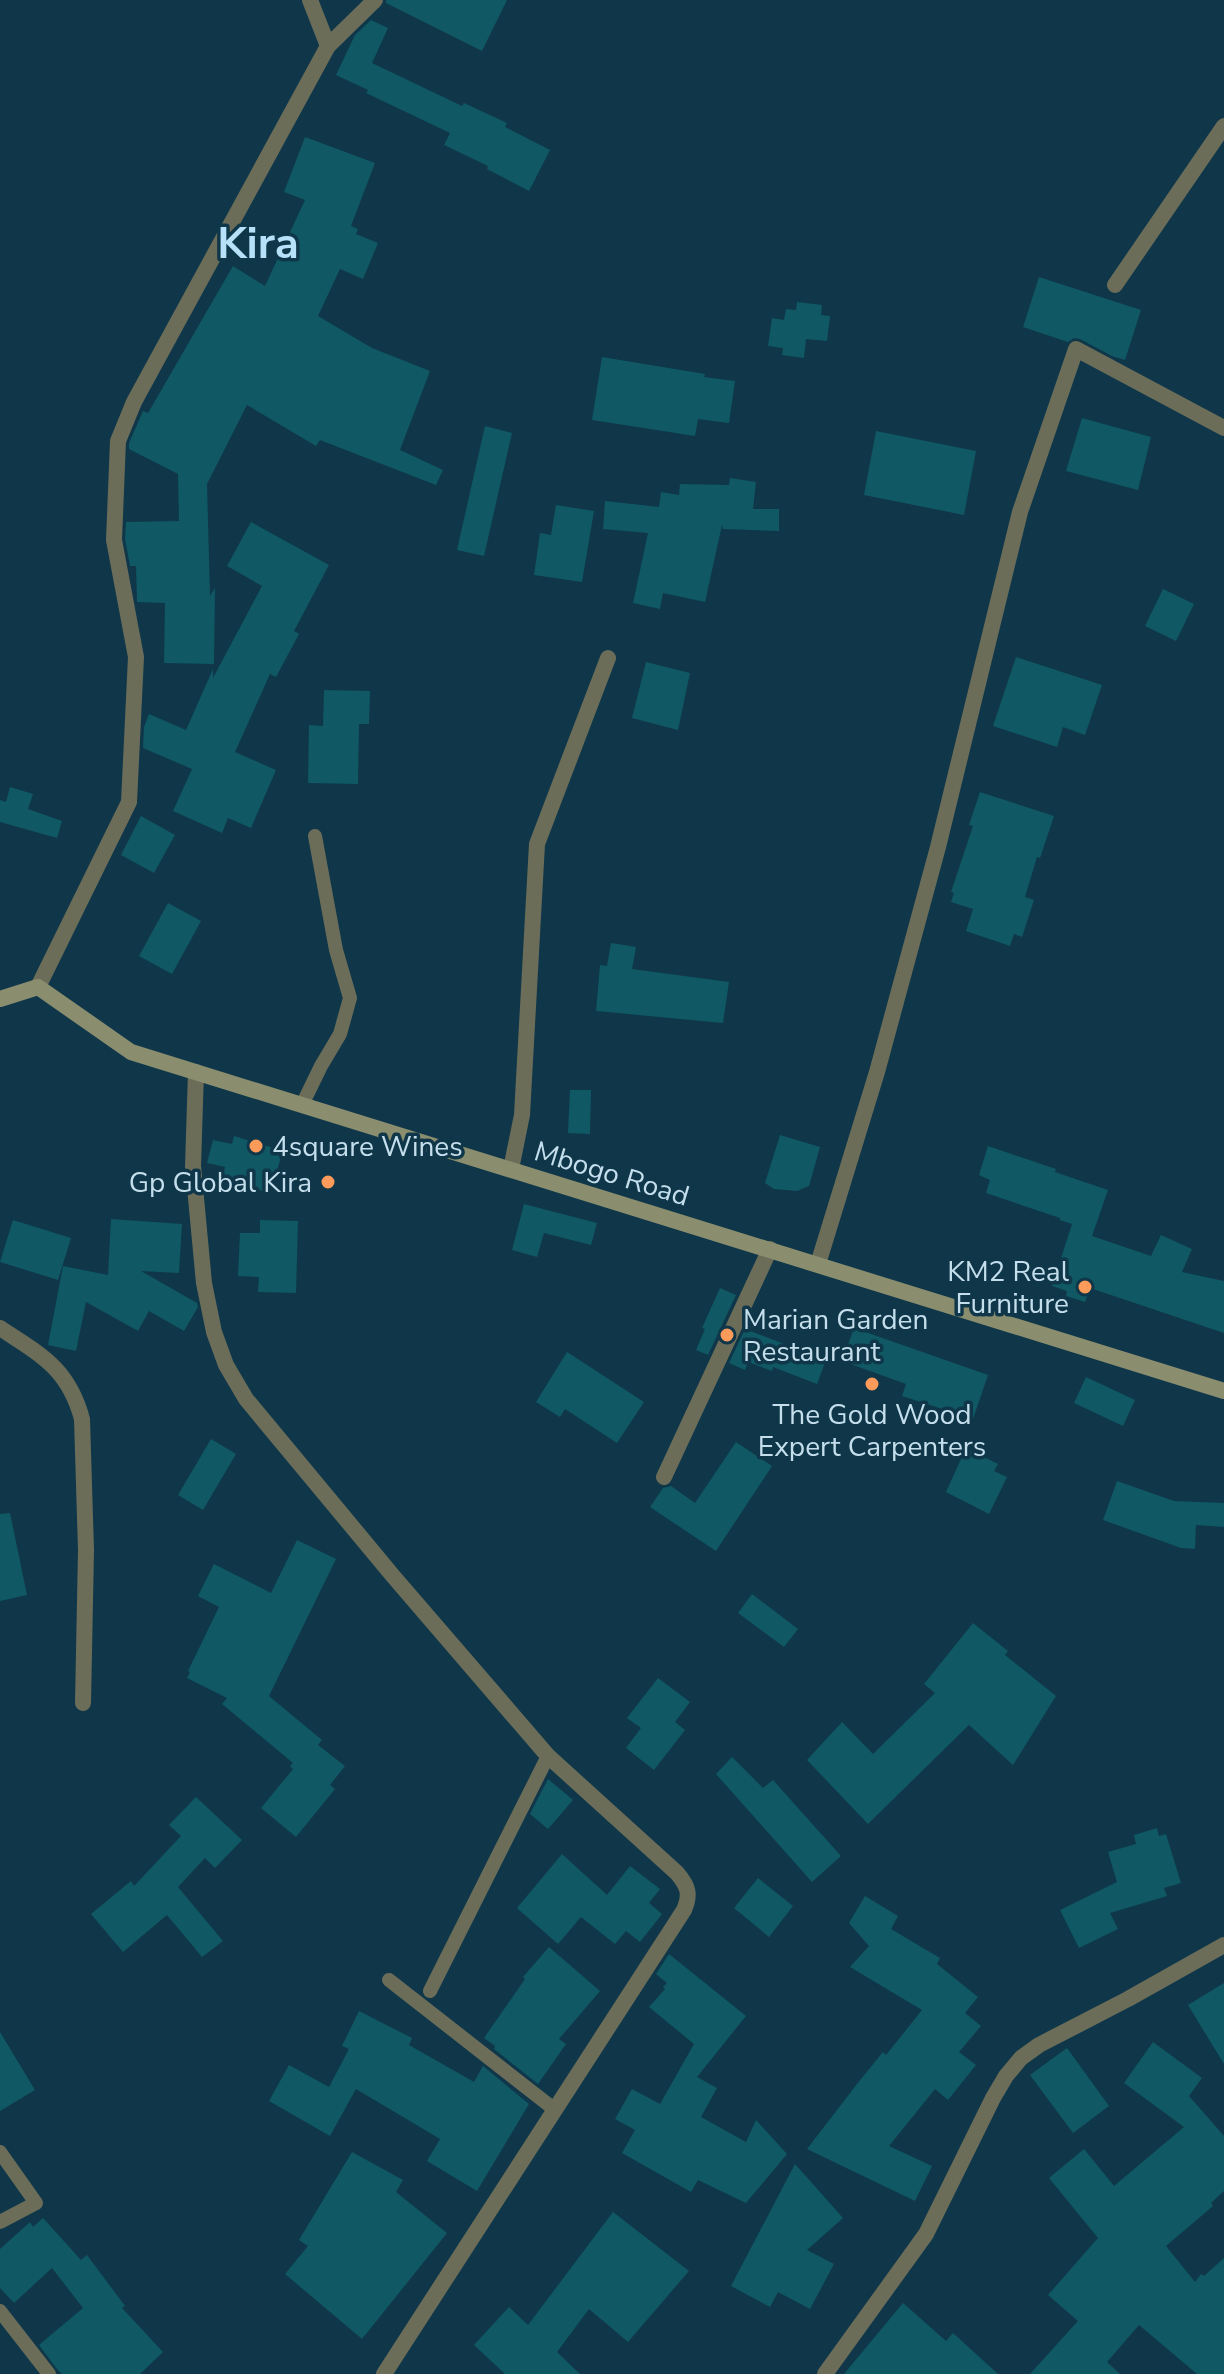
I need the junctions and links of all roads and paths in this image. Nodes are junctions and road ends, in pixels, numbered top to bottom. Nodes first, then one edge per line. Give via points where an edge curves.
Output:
1 (310, 0) edge
2 (375, 0) edge
3 (328, 46) junction
4 (1224, 126) edge
5 (1115, 285) dead end
6 (1224, 428) edge
7 (608, 658) dead end
8 (315, 836) dead end
9 (38, 987) junction
10 (0, 999) edge
11 (196, 1072) junction
12 (302, 1105) junction
13 (511, 1169) junction
14 (770, 1249) junction
15 (818, 1264) junction
16 (0, 1328) edge
17 (1224, 1391) edge
18 (664, 1477) dead end
19 (83, 1703) dead end
20 (548, 1756) junction
21 (1224, 1945) edge
22 (389, 1980) dead end
23 (430, 1991) dead end
24 (554, 2109) junction
25 (0, 2152) edge
26 (0, 2222) edge
27 (0, 2311) edge
28 (49, 2374) edge
29 (384, 2374) edge
30 (825, 2374) edge

1 - 3 street
2 - 3 street
3 - 9 street via 134,402 118,441 114,540 136,657 129,802
4 - 5 street
6 - 15 street via 1076,349 1020,512 938,847
7 - 13 street via 537,844 522,1115
8 - 12 lane via 350,998 340,1034
9 - 10 main road
9 - 11 main road, Mbogo Road via 131,1052
11 - 12 main road, Mbogo Road
11 - 20 street via 196,1215 211,1320 226,1365 246,1399
12 - 13 main road, Mbogo Road
13 - 14 main road, Mbogo Road
14 - 15 main road, Mbogo Road
14 - 18 street
15 - 17 main road, Mbogo Road
16 - 19 street via 64,1376 82,1419
20 - 23 lane
20 - 24 street via 677,1873 689,1892 684,1910
21 - 30 street via 1021,2058 993,2098 926,2234
22 - 24 lane
24 - 29 street
25 - 26 lane via 36,2203
27 - 28 lane

